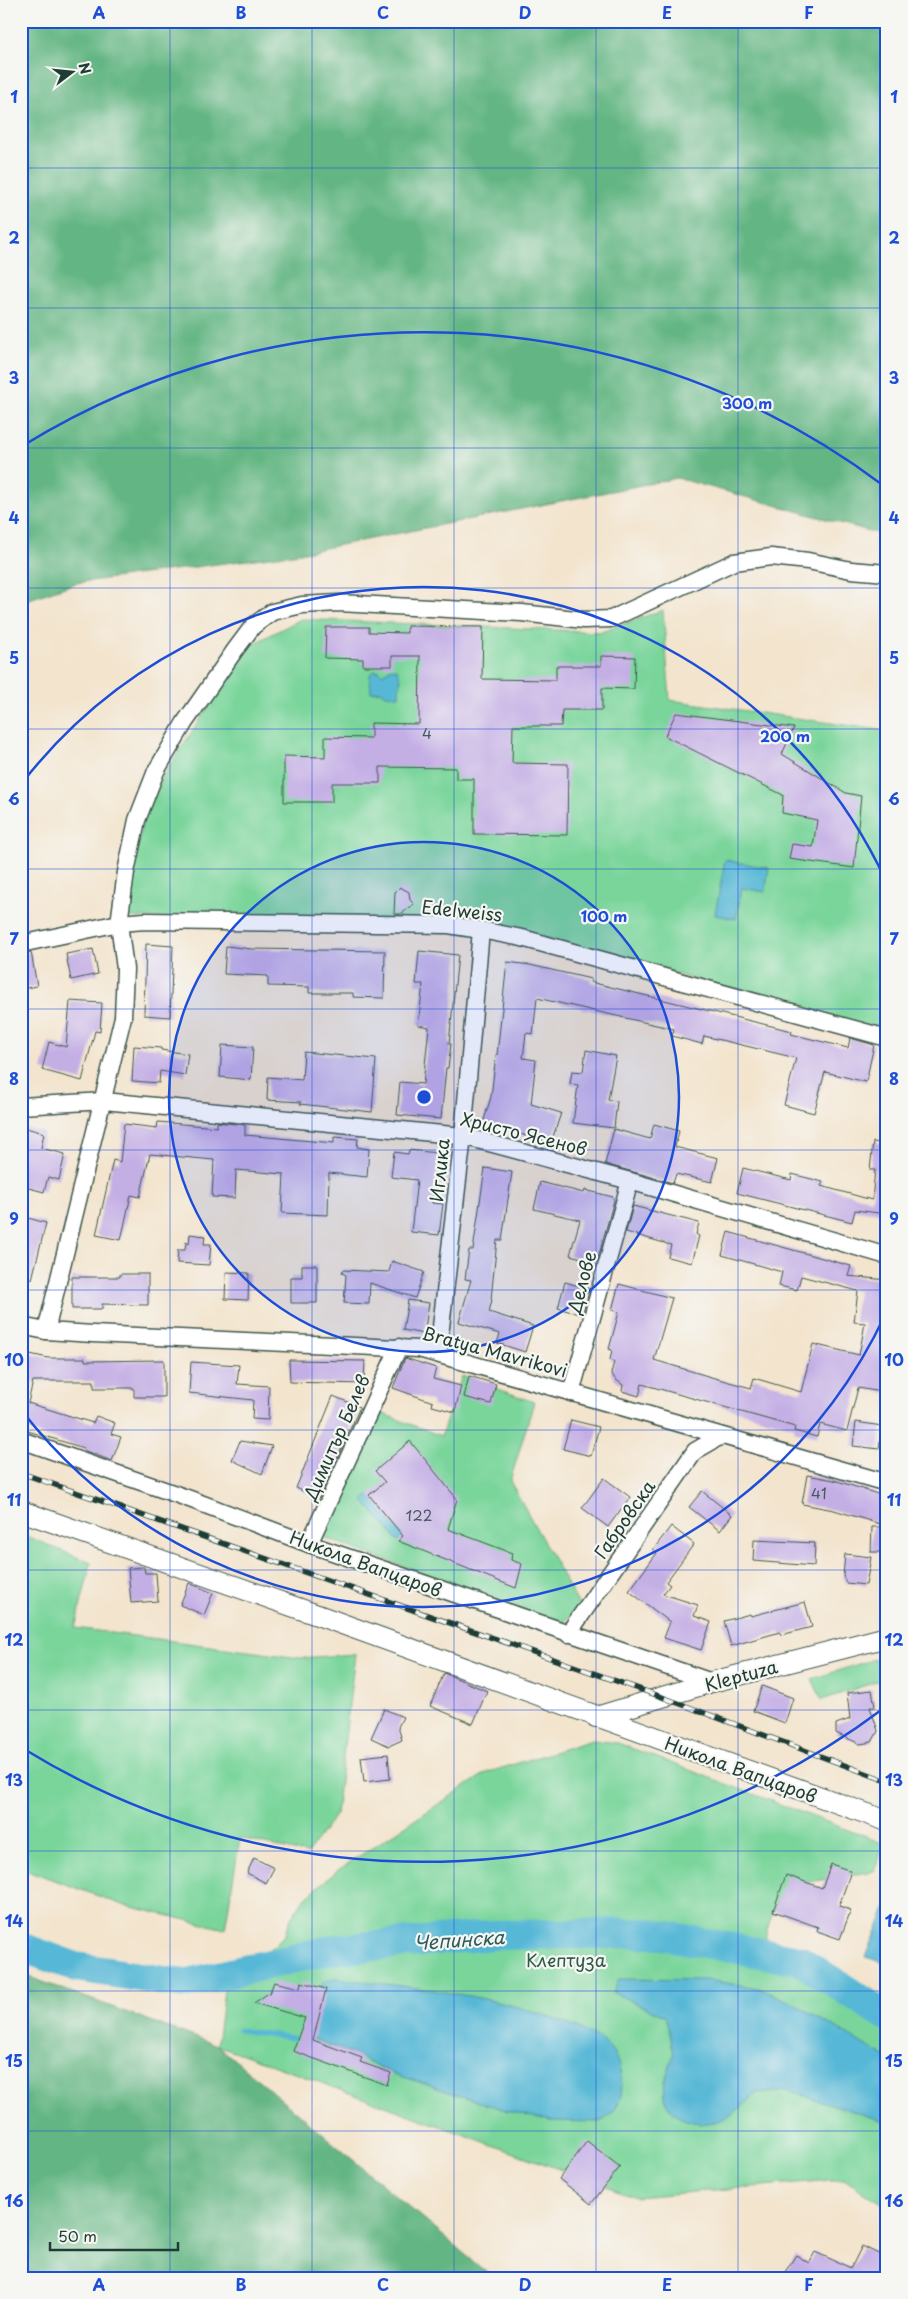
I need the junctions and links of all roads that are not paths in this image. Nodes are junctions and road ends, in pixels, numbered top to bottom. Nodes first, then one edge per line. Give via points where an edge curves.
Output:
1 (887, 573) edge
2 (119, 924) junction
3 (481, 930) junction
4 (21, 944) edge
5 (887, 1038) edge
6 (104, 1101) junction
7 (21, 1106) edge
8 (463, 1136) junction
9 (630, 1181) junction
10 (887, 1256) edge
11 (21, 1326) edge
12 (46, 1331) junction
13 (399, 1346) junction
14 (438, 1353) junction
15 (572, 1393) junction
16 (720, 1436) junction
17 (21, 1440) edge
18 (887, 1483) edge
19 (21, 1511) edge
20 (309, 1544) junction
21 (568, 1634) junction
22 (887, 1637) edge
23 (712, 1682) junction
24 (596, 1717) junction
25 (887, 1821) edge

1 - 2 street via 771,557 734,562 611,619 584,620 522,613 339,603 302,605 272,612 253,626 235,650 185,722 156,771 137,820
2 - 3 street, Edelweiss via 145,921 429,925
2 - 4 street, Edelweiss
2 - 6 street via 125,968 123,1017
3 - 5 street, Edelweiss via 522,938
3 - 8 street, Иглика
6 - 7 street, Христо Ясенов
6 - 8 street, Христо Ясенов
6 - 12 street
8 - 9 street, Христо Ясенов
8 - 14 street, Иглика
9 - 10 street, Христо Ясенов
9 - 15 street, Делове
11 - 12 street, Bratya Mavrikovi
12 - 13 street, Bratya Mavrikovi
13 - 14 street, Bratya Mavrikovi
13 - 20 street, Димитър Белев
14 - 15 street, Bratya Mavrikovi
15 - 16 street, Bratya Mavrikovi
16 - 18 street, Bratya Mavrikovi
16 - 21 street, Габровска via 695,1451
17 - 20 street, Никола Вапцаров
19 - 24 street, Никола Вапцаров
20 - 21 street, Никола Вапцаров
21 - 23 street, Никола Вапцаров
22 - 23 street, Kleptuza
23 - 24 street, Kleptuza
24 - 25 street, Никола Вапцаров

